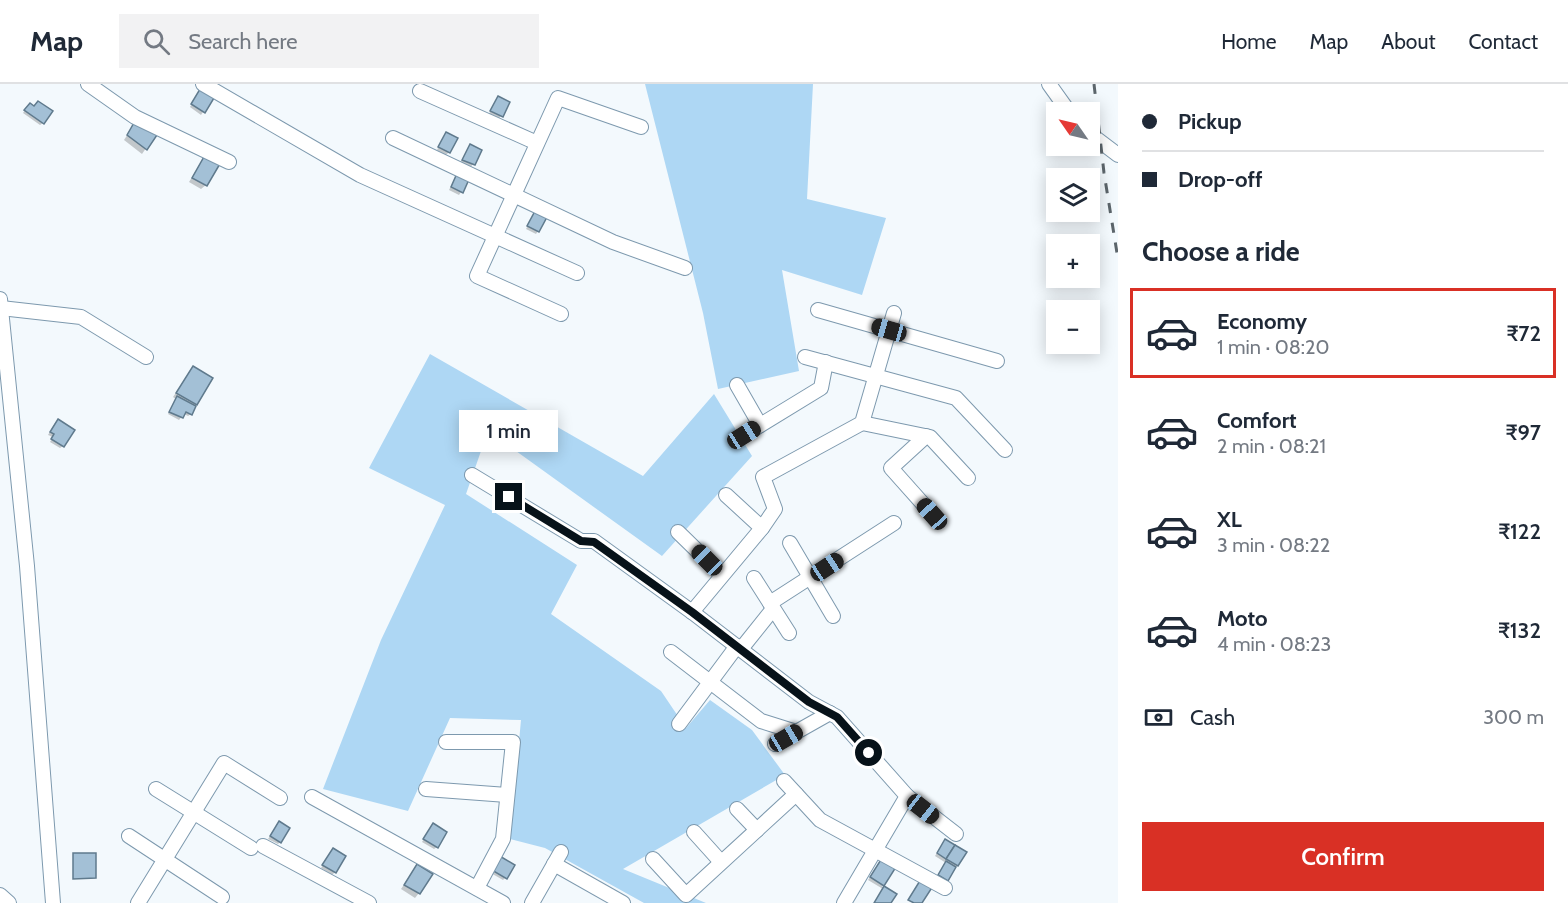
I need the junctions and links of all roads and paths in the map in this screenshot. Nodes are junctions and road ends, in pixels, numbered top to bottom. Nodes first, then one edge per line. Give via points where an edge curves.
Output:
1 (88, 84) edge
2 (203, 84) edge
3 (1048, 84) edge
4 (420, 91) dead end
5 (1062, 102) edge
6 (641, 127) dead end
7 (393, 138) dead end
8 (1100, 141) edge
9 (537, 143) junction
10 (1118, 155) edge
11 (229, 162) dead end
12 (514, 195) junction
13 (495, 237) junction
14 (685, 268) dead end
15 (576, 273) dead end
16 (0, 298) edge
17 (819, 310) dead end
18 (894, 313) dead end
19 (1, 314) edge
20 (561, 314) dead end
21 (889, 330) junction
22 (146, 357) dead end
23 (805, 357) dead end
24 (997, 361) dead end
25 (826, 362) junction
26 (4, 370) edge
27 (876, 376) junction
28 (737, 385) dead end
29 (862, 423) junction
30 (760, 425) junction
31 (744, 435) dead end
32 (926, 436) junction
33 (1005, 450) dead end
34 (472, 475) dead end
35 (968, 478) dead end
36 (726, 495) dead end
37 (932, 514) dead end
38 (894, 523) dead end
39 (762, 528) junction
40 (678, 532) dead end
41 (790, 543) dead end
42 (722, 575) junction
43 (754, 578) dead end
44 (810, 578) junction
45 (772, 606) junction
46 (692, 612) junction
47 (832, 616) dead end
48 (789, 633) dead end
49 (739, 648) junction
50 (671, 652) dead end
51 (711, 683) junction
52 (830, 713) junction
53 (680, 724) dead end
54 (796, 732) junction
55 (446, 742) dead end
56 (775, 744) dead end
57 (784, 781) dead end
58 (156, 789) dead end
59 (426, 789) dead end
60 (796, 794) junction
61 (507, 795) junction
62 (312, 796) dead end
63 (907, 796) junction
64 (280, 798) dead end
65 (737, 809) dead end
66 (194, 812) junction
67 (757, 830) junction
68 (694, 832) dead end
69 (957, 834) dead end
70 (129, 836) dead end
71 (874, 851) junction
72 (165, 859) junction
73 (653, 859) dead end
74 (722, 862) junction
75 (477, 888) junction
76 (945, 888) dead end
77 (0, 893) edge
78 (222, 897) dead end
79 (849, 901) edge
80 (9, 903) edge
81 (53, 903) edge
82 (138, 903) edge
83 (369, 903) edge
84 (503, 903) edge
85 (532, 903) edge
86 (623, 903) edge

1 - 11 street via 135,117
2 - 13 street via 360,176
3 - 5 street
4 - 9 street
6 - 9 street via 558,98
7 - 12 street
8 - 10 street
9 - 12 street
12 - 13 street
12 - 14 street via 613,242
13 - 15 street
13 - 20 street via 477,276
16 - 19 street
17 - 21 street
18 - 21 street
19 - 22 street via 81,317
19 - 26 street
21 - 24 street
21 - 27 street
23 - 25 street
25 - 27 street
25 - 30 street via 821,388
26 - 81 street
27 - 29 street
27 - 33 street via 956,398
28 - 30 street
29 - 32 street
29 - 39 street via 763,477 775,509
30 - 31 street
32 - 35 street
32 - 37 street via 891,468
34 - 46 street via 581,541 594,542
36 - 39 street
38 - 44 street
39 - 42 street
40 - 42 street
41 - 44 street
42 - 46 street
43 - 45 street
44 - 45 street
44 - 47 street
45 - 48 street
45 - 49 street
46 - 49 street
49 - 51 street
49 - 52 street via 809,702
50 - 51 street
51 - 53 street
51 - 54 street via 761,721
52 - 54 street
52 - 63 street
54 - 56 street
55 - 61 street via 513,742
57 - 60 street
58 - 66 street
59 - 61 street
60 - 67 street
60 - 71 street via 820,820
61 - 75 street via 503,839
62 - 75 street
63 - 69 street
63 - 71 street
64 - 66 street via 224,763
65 - 67 street
66 - 72 street
66 - 83 street
67 - 74 street
68 - 74 street
70 - 72 street
71 - 76 street
71 - 79 street
72 - 78 street
72 - 82 street
73 - 74 street via 686,895
75 - 84 street
77 - 80 street
85 - 86 street via 558,858

